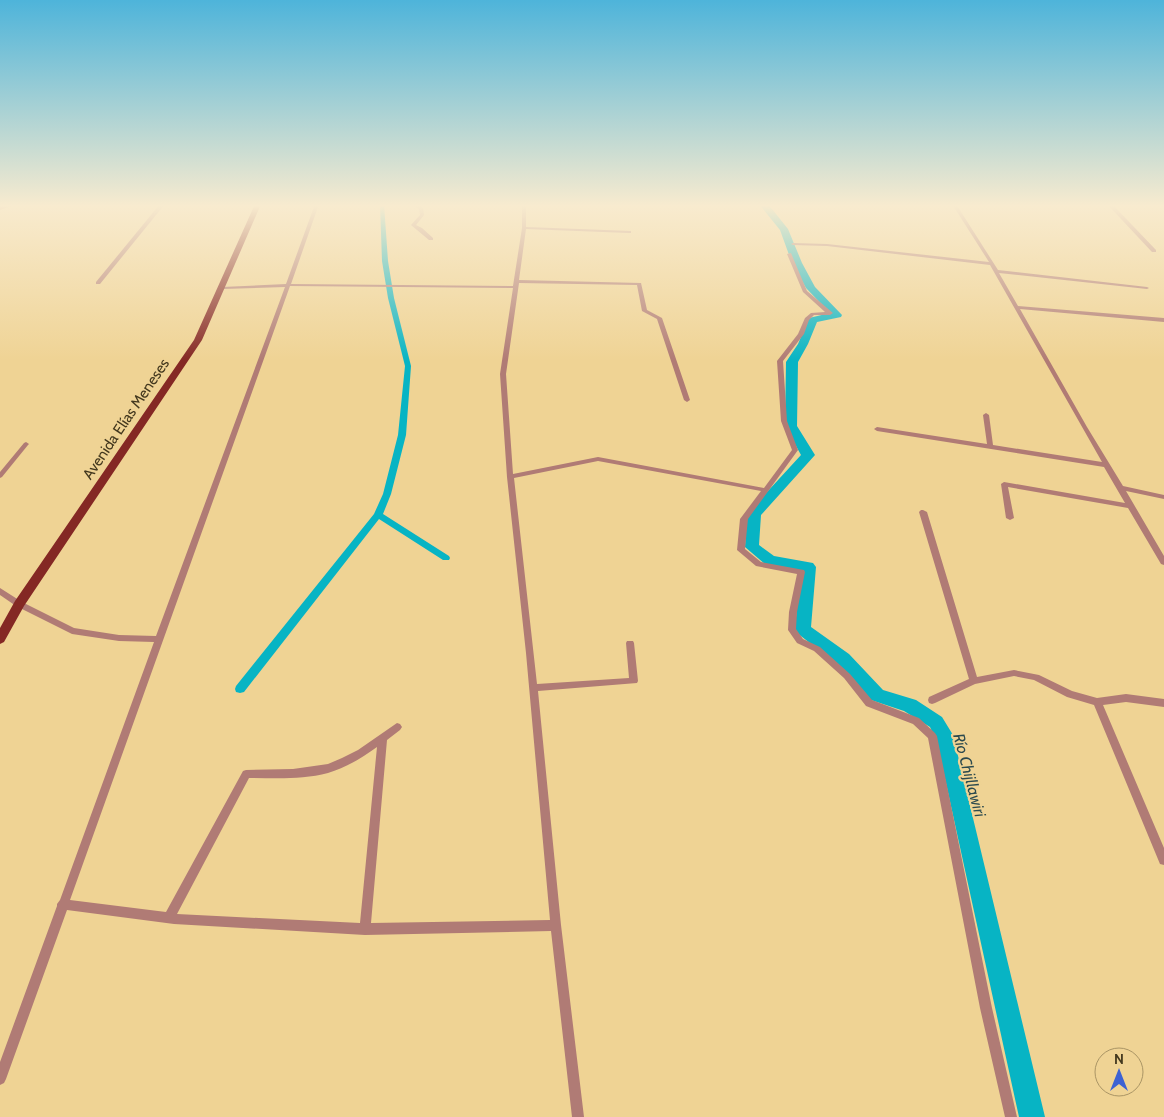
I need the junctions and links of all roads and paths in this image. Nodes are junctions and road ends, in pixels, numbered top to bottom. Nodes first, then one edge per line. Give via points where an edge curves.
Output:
1 (120, 256) edge
2 (236, 256) edge
3 (298, 256) edge
4 (520, 256) edge
5 (790, 256) edge
6 (924, 256) edge
7 (987, 256) edge
8 (992, 264) junction
9 (996, 271) junction
10 (98, 283) dead end
11 (516, 284) junction
12 (288, 285) junction
13 (222, 288) junction
14 (1147, 288) dead end
15 (1016, 307) junction
16 (1164, 320) edge
17 (687, 400) dead end
18 (986, 415) dead end
19 (877, 429) dead end
20 (26, 444) dead end
21 (990, 446) junction
22 (1106, 465) junction
23 (0, 476) edge
24 (510, 477) junction
25 (1120, 488) junction
26 (765, 490) junction
27 (1164, 497) edge
28 (1131, 506) junction
29 (923, 512) dead end
30 (1010, 518) dead end
31 (1164, 562) edge
32 (0, 591) edge
33 (19, 604) junction
34 (0, 639) edge
35 (158, 639) junction
36 (630, 643) dead end
37 (974, 681) junction
38 (534, 688) junction
39 (932, 700) dead end
40 (1097, 702) junction
41 (1164, 703) edge
42 (397, 728) dead end
43 (382, 739) junction
44 (1164, 860) edge
45 (62, 904) junction
46 (169, 918) junction
47 (556, 924) junction
48 (365, 930) junction
49 (0, 1079) edge
50 (578, 1117) edge
51 (1011, 1117) edge

1 - 10 street
2 - 13 main road, Avenida Elías Meneses
3 - 12 street
4 - 11 street
5 - 26 street via 805,292 830,312 814,314 807,319 801,334 780,361 784,421 795,450
6 - 8 street
7 - 8 street
8 - 9 street
9 - 14 street
9 - 15 street
11 - 12 street
11 - 17 street via 639,284 645,311 659,318
11 - 24 street via 503,374
12 - 13 street
12 - 35 street
13 - 33 main road, Avenida Elías Meneses via 198,340
15 - 16 street
15 - 22 street
18 - 21 street
19 - 21 street
20 - 23 street
21 - 22 street
22 - 25 street
24 - 26 street via 598,459
24 - 38 street
25 - 27 street
25 - 28 street
26 - 51 street via 744,519 741,550 759,564 801,572 792,630 800,641 817,649 847,676 869,703 916,721 932,736
28 - 30 street via 1004,484
28 - 31 street
29 - 37 street
32 - 33 street
33 - 34 main road, Avenida Elías Meneses
33 - 35 street via 72,631 119,638
35 - 45 street
36 - 38 street via 634,681
37 - 39 street
37 - 40 street via 1014,673 1036,677 1070,694
38 - 47 street
40 - 41 street via 1126,698
40 - 44 street
42 - 43 street
43 - 46 street via 331,767 246,774
43 - 48 street
45 - 46 street
45 - 49 street
46 - 48 street
47 - 48 street
47 - 50 street

